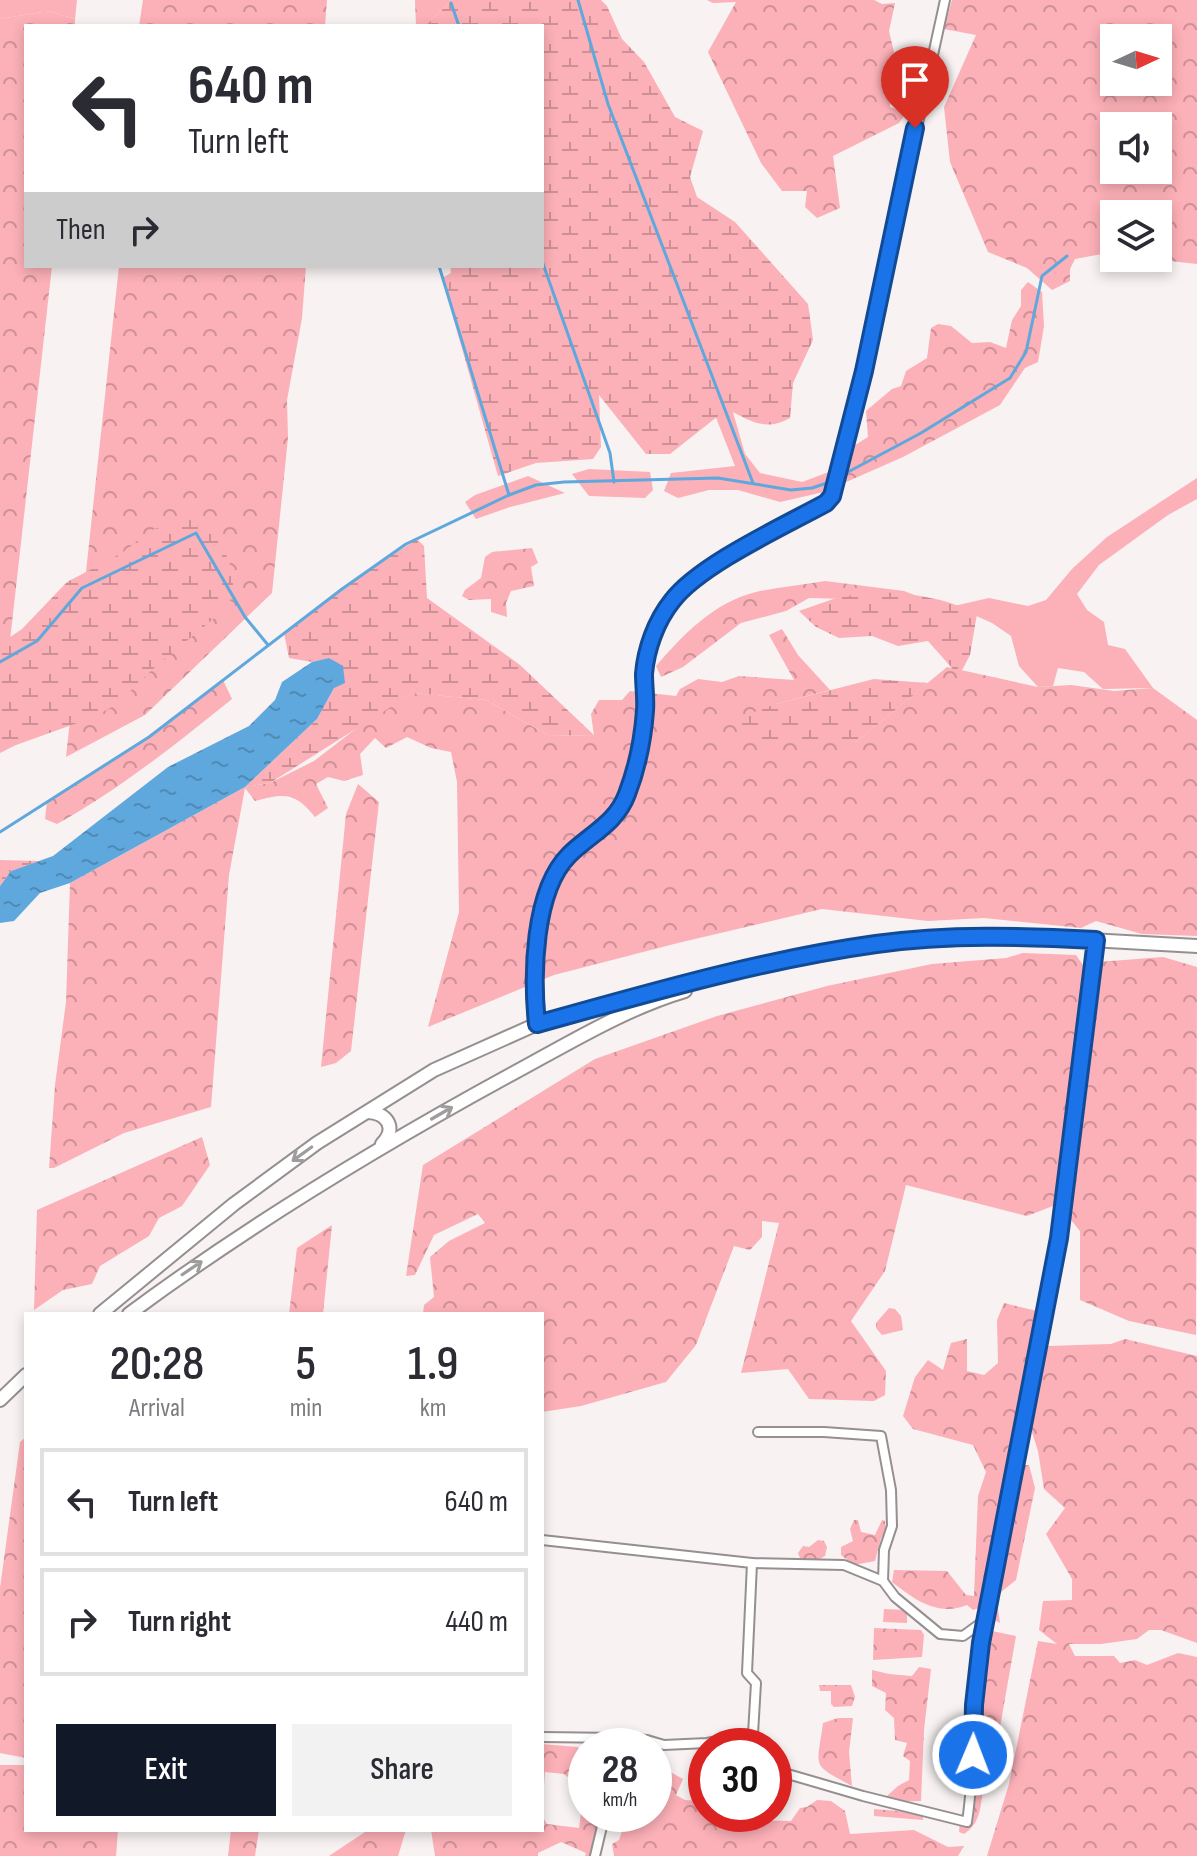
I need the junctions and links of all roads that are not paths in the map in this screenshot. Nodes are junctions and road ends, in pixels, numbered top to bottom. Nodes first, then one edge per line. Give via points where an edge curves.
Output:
1 (945, 0) edge
2 (1096, 940) junction
3 (1197, 946) edge
4 (780, 962) junction
5 (537, 1024) junction
6 (368, 1112) junction
7 (374, 1152) junction
8 (102, 1312) edge
9 (132, 1312) edge
10 (24, 1377) edge
11 (24, 1390) edge
12 (0, 1402) edge
13 (758, 1432) dead end
14 (544, 1540) edge
15 (752, 1563) junction
16 (883, 1581) junction
17 (985, 1620) junction
18 (544, 1737) edge
19 (568, 1739) edge
20 (687, 1744) joint
21 (672, 1745) edge
22 (792, 1775) edge
23 (601, 1832) edge
24 (595, 1856) edge

1 - 5 street via 836,485 826,503 692,581 658,624 644,674 643,737 628,793 618,813 570,853 549,890 536,942
2 - 3 main road
2 - 4 main road via 923,940
2 - 17 street via 1059,1238
4 - 5 main road
7 -> 4 main road via 607,1024 679,993
5 - 6 main road via 434,1070
6 - 7 main road via 386,1118 391,1128
6 -> 8 main road via 234,1204
9 -> 7 main road
10 - 12 main road
11 - 12 main road
13 - 16 street via 881,1436 892,1502
14 - 15 street
15 - 16 street via 844,1565
15 - 20 street via 747,1673 756,1683 753,1734
16 - 17 street via 940,1634 963,1636
17 - 22 street via 967,1822
18 - 19 street
20 - 21 street
23 - 24 street

